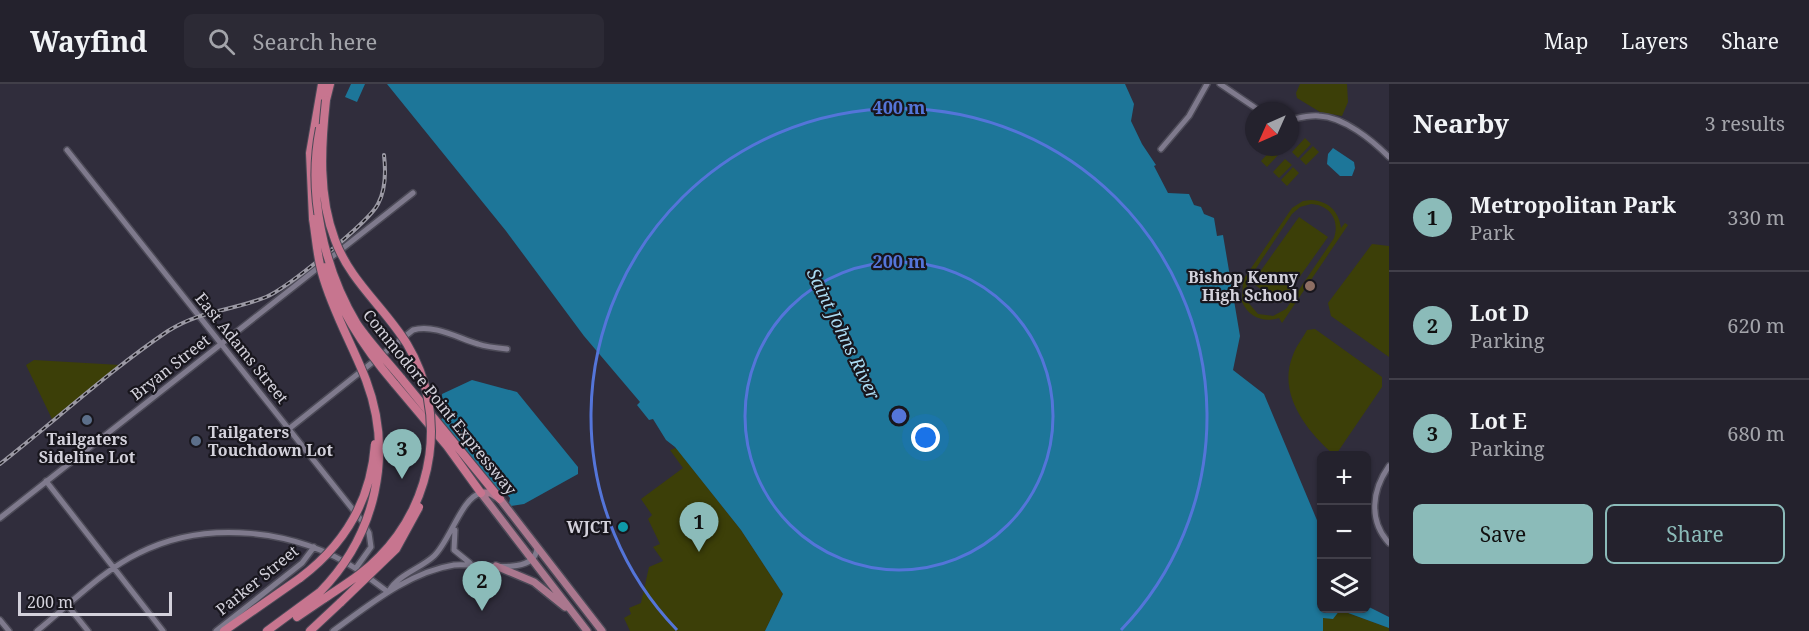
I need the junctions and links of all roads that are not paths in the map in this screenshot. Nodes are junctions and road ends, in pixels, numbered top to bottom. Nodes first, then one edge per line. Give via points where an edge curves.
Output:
1 (322, 84) edge
2 (330, 84) edge
3 (1207, 84) edge
4 (1220, 84) edge
5 (326, 100) junction
6 (1247, 102) edge
7 (1299, 118) edge
8 (1161, 149) dead end
9 (67, 150) dead end
10 (1389, 157) edge
11 (413, 192) dead end
12 (313, 219) junction
13 (222, 344) junction
14 (507, 349) dead end
15 (397, 380) junction
16 (370, 392) junction
17 (290, 428) junction
18 (1389, 466) edge
19 (46, 481) junction
20 (425, 483) junction
21 (481, 493) junction
22 (500, 499) junction
23 (0, 518) edge
24 (455, 525) junction
25 (1389, 543) edge
26 (536, 544) junction
27 (314, 548) junction
28 (531, 560) junction
29 (471, 564) junction
30 (496, 566) junction
31 (356, 568) junction
32 (115, 569) junction
33 (388, 592) junction
34 (68, 606) junction
35 (0, 620) edge
36 (582, 623) junction
37 (9, 631) edge
38 (37, 631) edge
39 (88, 631) edge
40 (163, 631) edge
41 (216, 631) edge
42 (224, 631) edge
43 (267, 631) edge
44 (276, 631) edge
45 (310, 631) edge
46 (333, 631) edge
47 (588, 631) edge
48 (602, 631) edge

1 - 12 highway via 310,153
2 - 5 highway
3 - 8 street via 1189,116
4 - 6 street
5 - 15 highway, Commodore Point Expressway, bridge via 316,172 327,254 355,320
5 - 20 highway, bridge via 323,168 329,223 349,270 401,336 420,373 430,423
7 - 10 street via 1333,118
9 - 13 street, East Adams Street
11 - 13 street, Bryan Street
12 - 15 highway, Commodore Point Expressway, bridge via 324,265 342,308 366,348
12 - 16 highway, bridge via 326,288
13 - 17 street, East Adams Street
13 - 19 street, Bryan Street
14 - 17 street via 482,346 439,332 413,330
15 - 21 highway, Commodore Point Expressway
15 - 22 highway, Commodore Point Expressway
16 - 42 highway, bridge via 375,446 365,494 340,540 300,578
16 - 43 highway, bridge via 378,423 380,461 376,492 364,527 327,585 306,605
17 - 31 street, East Adams Street via 369,533 369,550
18 - 25 street via 1376,491 1374,508 1377,523
19 - 23 street, Bryan Street
19 - 32 street
20 - 44 highway, bridge via 403,529 379,558
20 - 45 highway, bridge via 418,512 400,544
21 - 22 main road
21 - 24 street via 471,498
21 - 28 main road, Commodore Point Expressway
22 - 26 main road, Commodore Point Expressway
24 - 29 street via 454,550
24 - 33 street via 434,556 397,581
26 - 28 street via 537,553
26 - 48 main road, Commodore Point Expressway
27 - 31 street
27 - 32 street via 259,534 199,536 155,546
27 - 41 street, Parker Street via 302,563
28 - 30 street via 521,566
28 - 36 main road, Commodore Point Expressway
29 - 30 street
29 - 33 street via 436,569
30 - 36 main road via 541,586
31 - 33 street
32 - 34 street
32 - 40 street
33 - 46 street
34 - 38 street
34 - 39 street
35 - 37 street
36 - 47 main road

